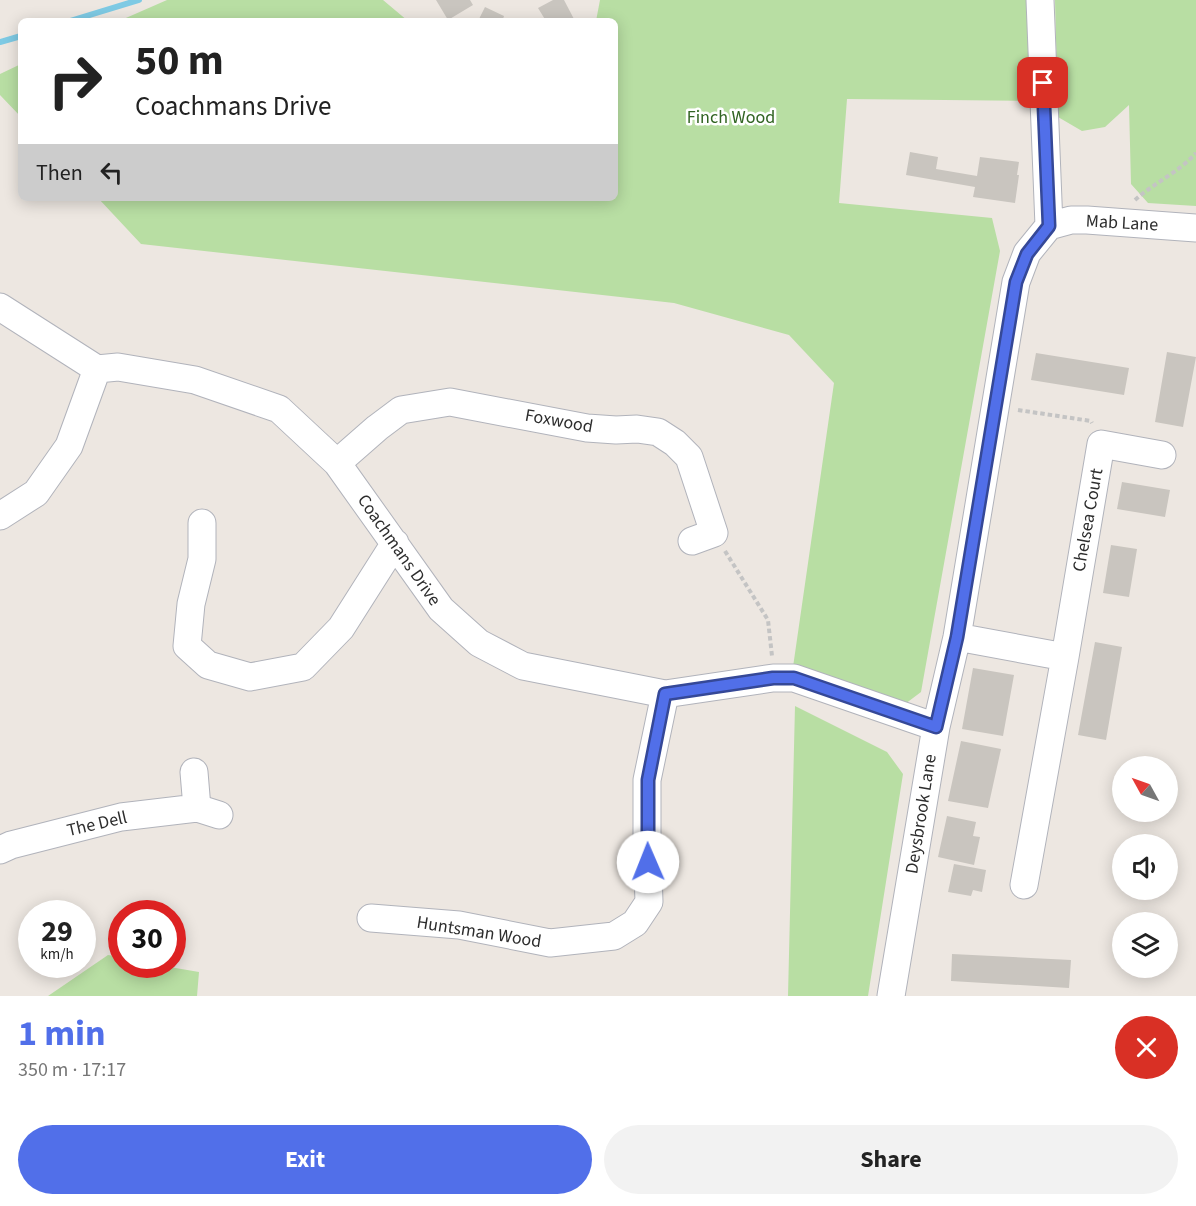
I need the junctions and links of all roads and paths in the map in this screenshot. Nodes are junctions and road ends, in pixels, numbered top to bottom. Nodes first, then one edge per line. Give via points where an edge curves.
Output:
1 (1040, 0) edge
2 (1196, 153) edge
3 (1113, 220) junction
4 (1049, 226) junction
5 (1196, 228) edge
6 (0, 307) edge
7 (97, 369) junction
8 (996, 406) junction
9 (1101, 444) junction
10 (1162, 455) dead end
11 (337, 463) junction
12 (0, 516) edge
13 (202, 523) dead end
14 (703, 537) joint
15 (395, 543) junction
16 (957, 637) junction
17 (1065, 657) junction
18 (773, 678) junction
19 (665, 694) junction
20 (936, 727) junction
21 (194, 772) dead end
22 (4, 840) edge
23 (1024, 885) dead end
24 (371, 918) dead end
25 (891, 996) edge

1 - 4 street
2 - 3 path
3 - 4 street, Mab Lane via 1071,220
3 - 5 street, Mab Lane
4 - 8 street, Deysbrook Lane via 1027,254 1016,282
6 - 7 street
7 - 11 street, Coachmans Drive via 118,368 195,380 279,409
7 - 12 street via 69,446 36,493
8 - 9 path via 1091,421
8 - 16 street, Deysbrook Lane
9 - 10 street, Chelsea Court
9 - 17 street, Chelsea Court
11 - 14 street, Foxwood via 401,410 450,402 587,428 658,432 689,457
11 - 15 street, Coachmans Drive
13 - 15 street via 202,559 191,604 187,645 208,665 250,677 303,667 340,628
14 - 18 path via 768,620
15 - 19 street, Coachmans Drive via 441,609 479,643 523,666
16 - 17 street
16 - 20 street, Deysbrook Lane
17 - 23 street, Chelsea Court
18 - 19 street, Coachmans Drive
18 - 20 street, Coachmans Drive via 794,678
19 - 24 street, Huntsman Wood via 648,780 649,902 635,923 614,936 550,943 459,925
20 - 25 street, Deysbrook Lane
21 - 22 street, The Dell via 208,811 121,817

